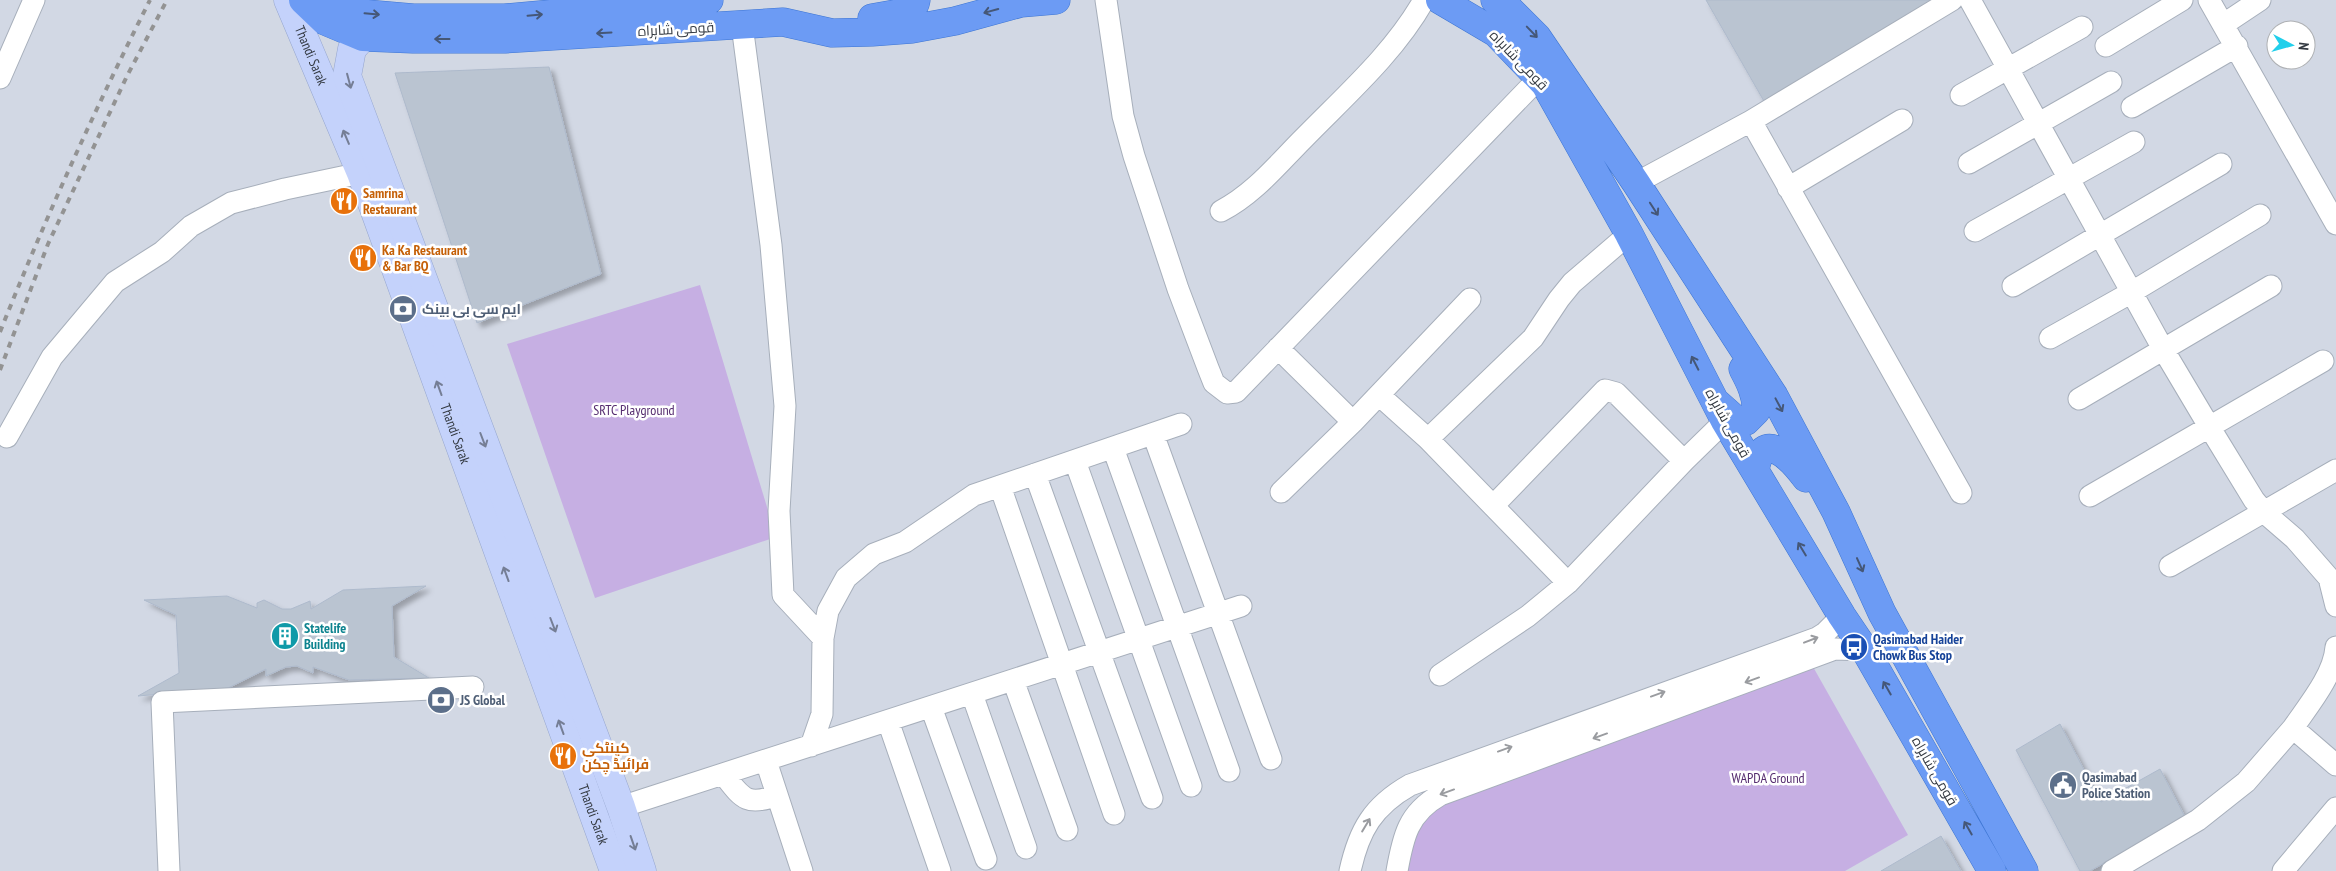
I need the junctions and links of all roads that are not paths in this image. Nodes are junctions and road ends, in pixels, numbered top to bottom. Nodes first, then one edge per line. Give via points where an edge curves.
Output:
1 (34, 0) edge
2 (288, 0) edge
3 (303, 0) edge
4 (327, 0) edge
5 (709, 0) edge
6 (916, 0) edge
7 (1056, 0) edge
8 (1106, 0) edge
9 (1424, 0) edge
10 (1440, 0) edge
11 (1952, 0) edge
12 (1970, 0) edge
13 (2182, 0) edge
14 (2209, 0) edge
15 (2260, 0) edge
16 (1506, 3) edge
17 (783, 22) junction
18 (742, 24) junction
19 (2224, 24) junction
20 (2082, 27) dead end
21 (363, 38) junction
22 (2106, 46) dead end
23 (2236, 46) junction
24 (2008, 69) junction
25 (0, 78) edge
26 (1539, 78) junction
27 (2111, 82) dead end
28 (1961, 95) dead end
29 (2132, 107) dead end
30 (1902, 120) dead end
31 (1751, 121) junction
32 (2038, 124) junction
33 (2134, 142) dead end
34 (1969, 164) dead end
35 (2221, 164) dead end
36 (361, 173) junction
37 (2069, 179) junction
38 (1636, 182) junction
39 (1788, 188) junction
40 (1221, 211) dead end
41 (2260, 215) dead end
42 (2336, 224) edge
43 (1975, 231) dead end
44 (1629, 234) junction
45 (2100, 235) junction
46 (1704, 286) junction
47 (2013, 286) dead end
48 (2271, 286) dead end
49 (2132, 292) junction
50 (1470, 299) dead end
51 (2050, 338) dead end
52 (1278, 348) junction
53 (2163, 349) junction
54 (2323, 362) dead end
55 (1379, 395) junction
56 (2079, 399) dead end
57 (1720, 411) junction
58 (1353, 422) junction
59 (1182, 424) dead end
60 (2210, 428) junction
61 (1153, 434) junction
62 (7, 437) dead end
63 (1428, 439) junction
64 (1113, 448) junction
65 (1075, 461) junction
66 (1684, 461) junction
67 (2336, 470) edge
68 (1756, 471) junction
69 (1035, 474) junction
70 (1000, 486) junction
71 (1280, 492) dead end
72 (1961, 493) dead end
73 (2090, 496) dead end
74 (1493, 506) junction
75 (2265, 513) junction
76 (1844, 531) junction
77 (2170, 566) dead end
78 (1568, 583) junction
79 (1241, 606) dead end
80 (2336, 606) edge
81 (1219, 613) junction
82 (1842, 616) junction
83 (1179, 626) junction
84 (823, 638) junction
85 (1140, 639) junction
86 (2336, 648) edge
87 (1865, 650) junction
88 (1099, 652) junction
89 (1063, 664) junction
90 (1440, 675) dead end
91 (1013, 680) junction
92 (473, 687) dead end
93 (972, 694) junction
94 (931, 707) junction
95 (888, 721) junction
96 (2293, 728) junction
97 (811, 746) junction
98 (1271, 759) dead end
99 (766, 760) junction
100 (2336, 765) edge
101 (1229, 771) dead end
102 (724, 774) junction
103 (1191, 786) dead end
104 (778, 796) junction
105 (1152, 798) dead end
106 (621, 806) junction
107 (2336, 808) edge
108 (1114, 814) dead end
109 (1067, 830) dead end
110 (1026, 848) dead end
111 (986, 859) dead end
112 (169, 871) edge
113 (614, 871) edge
114 (642, 871) edge
115 (802, 871) edge
116 (940, 871) edge
117 (1350, 871) edge
118 (1397, 871) edge
119 (1992, 871) edge
120 (2024, 871) edge
121 (2112, 871) edge
122 (2283, 871) edge

1 - 25 street
36 -> 2 main road, Thandi Sarak
3 - 21 highway, قومی شاہراہ via 325,21
4 -> 5 highway, قومی شاہراہ via 346,12 413,18 505,18
6 - 17 highway via 906,12 894,15
7 -> 17 highway, قومی شاہراہ via 1021,3 912,29 832,33
8 - 52 street via 1123,116 1134,156 1178,289 1214,383 1226,392 1236,392
9 - 40 street via 1412,23 1357,84 1251,192
10 - 26 highway, قومی شاہراہ via 1496,33
11 - 31 street
12 - 24 street
13 - 22 street
14 - 19 street
15 - 19 street
16 -> 38 highway, قومی شاہراہ via 1537,37
17 - 18 highway, قومی شاہراہ
18 -> 21 highway, قومی شاہراہ via 506,39
18 - 84 street via 772,245 785,406 779,511 783,595
19 - 23 street
20 - 24 street
21 -> 106 main road, Thandi Sarak via 352,49 347,76
23 - 29 street
23 - 42 street
24 - 28 street
24 - 32 street
26 - 44 highway, قومی شاہراہ
26 - 52 street
27 - 32 street
30 - 39 street
31 - 38 street
31 - 39 street
32 - 34 street
32 - 37 street
33 - 37 street
35 - 45 street
36 - 62 street via 231,204 191,226 162,252 115,282 52,357
113 -> 36 main road, Thandi Sarak
37 - 43 street
37 - 45 street
38 -> 46 highway, قومی شاہراہ
39 - 72 street
41 - 49 street
57 -> 44 highway, قومی شاہراہ
44 - 63 street via 1572,283 1533,338
45 - 47 street
45 - 49 street
46 - 57 highway via 1757,402 1756,411 1746,421
46 -> 76 highway, قومی شاہراہ via 1774,396
48 - 53 street
49 - 51 street
49 - 53 street
50 - 55 street
52 - 58 street
53 - 56 street
53 - 60 street
54 - 60 street
55 - 58 street
55 - 63 street
57 - 66 street
57 - 68 highway, قومی شاہراہ
58 - 71 street
59 - 61 street
60 - 73 street
60 - 75 street
61 - 64 street
61 - 81 street
63 - 74 street
64 - 65 street
64 - 83 street
65 - 69 street
65 - 85 street
66 - 74 street via 1616,393 1605,390
66 - 78 street
67 - 75 street
68 - 76 highway via 1761,452 1768,449 1782,452 1803,474
82 -> 68 highway, قومی شاہراہ
69 - 70 street
69 - 88 street
70 - 84 street via 974,495 905,542 874,554 846,578 828,611
70 - 89 street
74 - 78 street
75 - 77 street
75 - 80 street via 2295,539 2329,578
76 -> 120 highway, قومی شاہراہ via 1882,614
78 - 90 street via 1528,616
79 - 81 street
81 - 83 street
81 - 98 street
82 - 87 highway, قومی شاہراہ
117 -> 82 street via 1368,820 1410,785 1817,638
83 - 85 street
83 - 101 street
84 - 97 street via 822,714
85 - 88 street
85 - 103 street
86 - 96 street via 2335,657 2316,694
87 -> 118 street via 1835,649 1440,795 1427,802 1408,826
119 -> 87 highway, قومی شاہراہ
88 - 89 street
88 - 105 street
89 - 91 street
89 - 108 street
91 - 93 street
91 - 109 street
92 - 112 street via 162,702
93 - 94 street
93 - 110 street
94 - 95 street
94 - 111 street
95 - 97 street
95 - 116 street
96 - 100 street
96 - 121 street via 2246,782 2198,820
97 - 99 street
99 - 102 street
99 - 104 street
102 - 104 street via 735,789 751,801
102 - 106 street
104 - 115 street
106 -> 114 main road, Thandi Sarak
107 - 122 street

